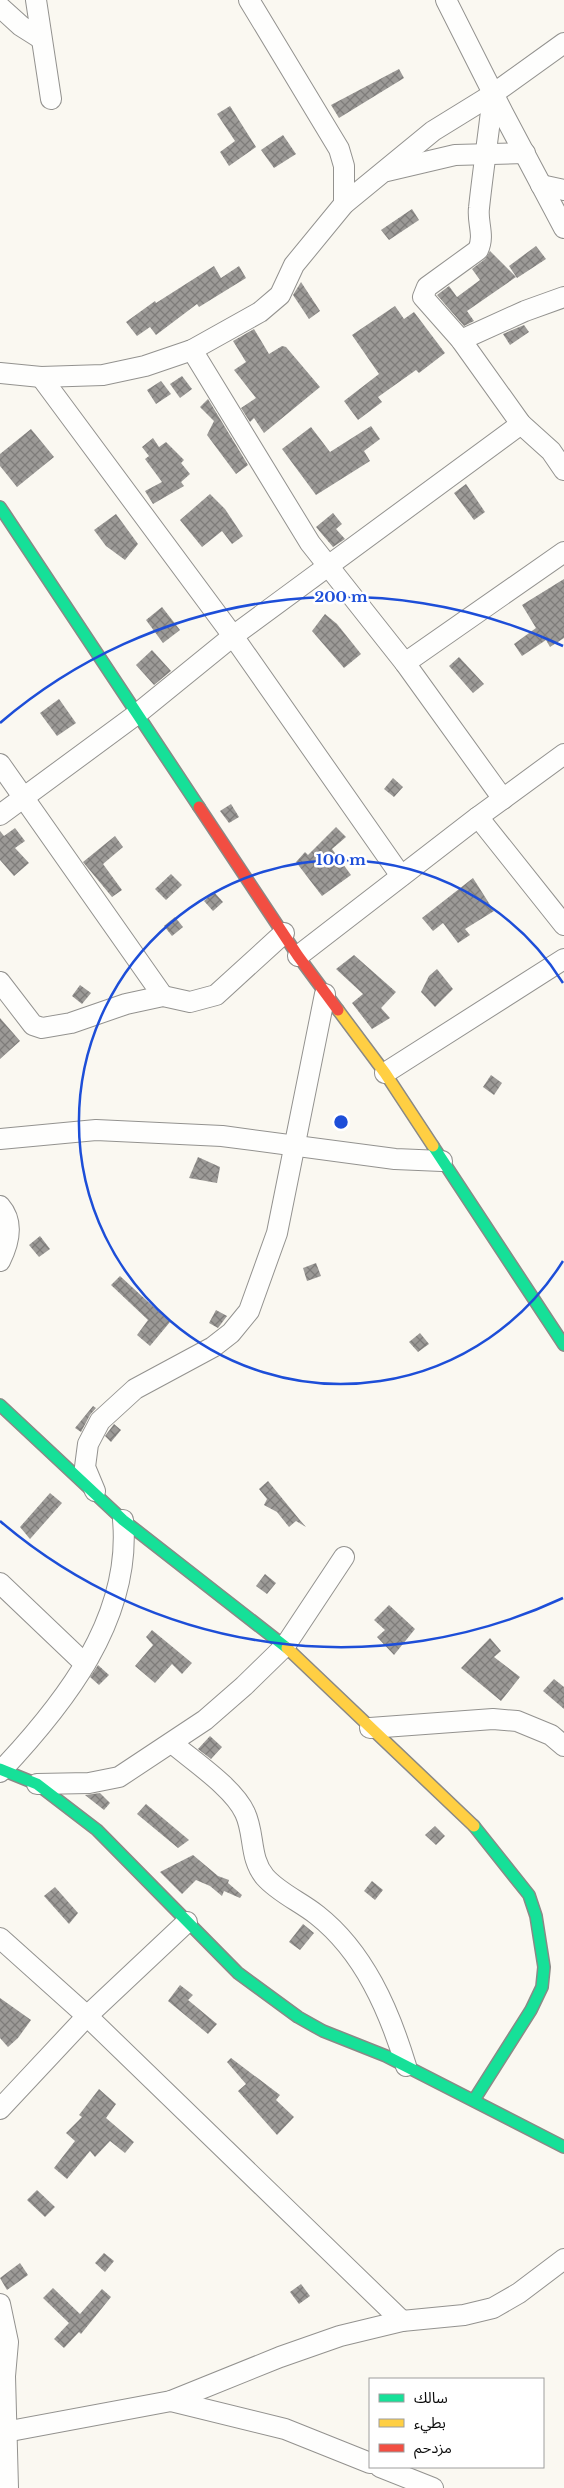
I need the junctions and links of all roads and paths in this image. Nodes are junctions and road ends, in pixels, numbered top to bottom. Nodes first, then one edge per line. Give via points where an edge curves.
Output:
1 (36, 0) edge
2 (249, 0) edge
3 (446, 0) edge
4 (0, 7) edge
5 (40, 38) junction
6 (564, 43) edge
7 (493, 94) junction
8 (51, 99) dead end
9 (525, 153) junction
10 (487, 154) junction
11 (382, 172) junction
12 (541, 185) junction
13 (564, 190) edge
14 (344, 204) junction
15 (564, 228) edge
16 (564, 297) edge
17 (460, 340) junction
18 (192, 350) junction
19 (0, 373) edge
20 (41, 377) junction
21 (521, 424) junction
22 (558, 447) edge
23 (564, 470) edge
24 (0, 507) edge
25 (6, 529) edge
26 (564, 552) edge
27 (327, 566) junction
28 (233, 636) junction
29 (405, 663) junction
30 (137, 714) junction
31 (564, 754) edge
32 (0, 764) edge
33 (22, 797) junction
34 (503, 799) junction
35 (0, 815) edge
36 (478, 817) junction
37 (401, 876) junction
38 (564, 925) edge
39 (284, 933) junction
40 (298, 956) junction
41 (564, 959) edge
42 (0, 982) edge
43 (325, 994) junction
44 (163, 996) junction
45 (384, 1073) junction
46 (0, 1139) edge
47 (295, 1147) junction
48 (442, 1161) junction
49 (0, 1206) edge
50 (0, 1261) edge
51 (564, 1345) edge
52 (0, 1405) edge
53 (96, 1493) junction
54 (123, 1520) junction
55 (344, 1557) dead end
56 (0, 1583) edge
57 (285, 1646) junction
58 (85, 1664) junction
59 (370, 1728) junction
60 (172, 1743) junction
61 (564, 1746) edge
62 (1, 1771) edge
63 (38, 1784) junction
64 (187, 1922) junction
65 (0, 1938) edge
66 (87, 2016) junction
67 (406, 2066) junction
68 (474, 2100) junction
69 (0, 2109) edge
70 (564, 2147) edge
71 (564, 2259) edge
72 (0, 2304) edge
73 (402, 2321) junction
74 (170, 2401) junction
75 (3, 2432) edge
76 (369, 2463) edge
77 (383, 2468) edge
78 (8, 2488) edge
79 (433, 2488) edge

1 - 5 street
2 - 14 street via 339,149 344,166
3 - 7 street
4 - 5 street
5 - 8 street
6 - 7 street
7 - 9 street
7 - 10 street
7 - 11 street via 433,131
9 - 10 street
9 - 12 street
10 - 11 street via 455,155
10 - 17 street via 479,211 483,240 478,250 427,287 423,297
11 - 14 street
12 - 13 street
12 - 15 street
14 - 18 street via 294,265 280,296 260,312
16 - 17 street
17 - 21 street
18 - 20 street via 145,366 103,375
18 - 27 street
19 - 20 street
20 - 28 street
21 - 22 street
21 - 27 street
22 - 23 street
24 - 25 street
25 - 30 street
26 - 29 street
27 - 28 street
27 - 29 street
28 - 30 street
28 - 37 street
29 - 34 street
30 - 33 street
30 - 39 street
31 - 34 street
32 - 33 street
33 - 35 street
33 - 44 street
34 - 36 street
36 - 37 street
36 - 38 street
37 - 40 street
39 - 40 street
39 - 44 street via 216,995 190,1002
40 - 43 street
41 - 45 street
42 - 44 street via 33,1025 42,1028 71,1023 126,1004
43 - 45 street
43 - 47 street
45 - 48 street
46 - 47 street via 96,1130 222,1136
47 - 48 street
47 - 53 street via 277,1233 249,1311 231,1333 213,1347 135,1389 100,1421 88,1444 86,1467
48 - 51 street
49 - 50 street via 8,1221 9,1234
52 - 53 street
53 - 54 street
54 - 57 street
54 - 58 street via 125,1536 120,1587 99,1640
55 - 57 street
56 - 58 street
57 - 59 street
57 - 60 street via 205,1720
58 - 62 street via 47,1720
59 - 61 street via 493,1719 517,1721 551,1735
59 - 68 street via 480,1832 529,1896 536,1916 544,1967 542,1987
60 - 63 street via 120,1777 89,1783
60 - 67 street via 237,1799 246,1814 254,1860 265,1877 316,1914 354,1952 397,2035
62 - 63 street
63 - 64 street via 98,1830
64 - 66 street
64 - 67 street via 238,1973 298,2017
65 - 66 street
66 - 69 street
66 - 73 street
67 - 68 street
68 - 70 street
71 - 73 street via 520,2293 492,2308 464,2315
72 - 75 street via 8,2342
73 - 74 street via 340,2336
74 - 75 street
74 - 76 street via 285,2428
75 - 78 street
77 - 79 street

